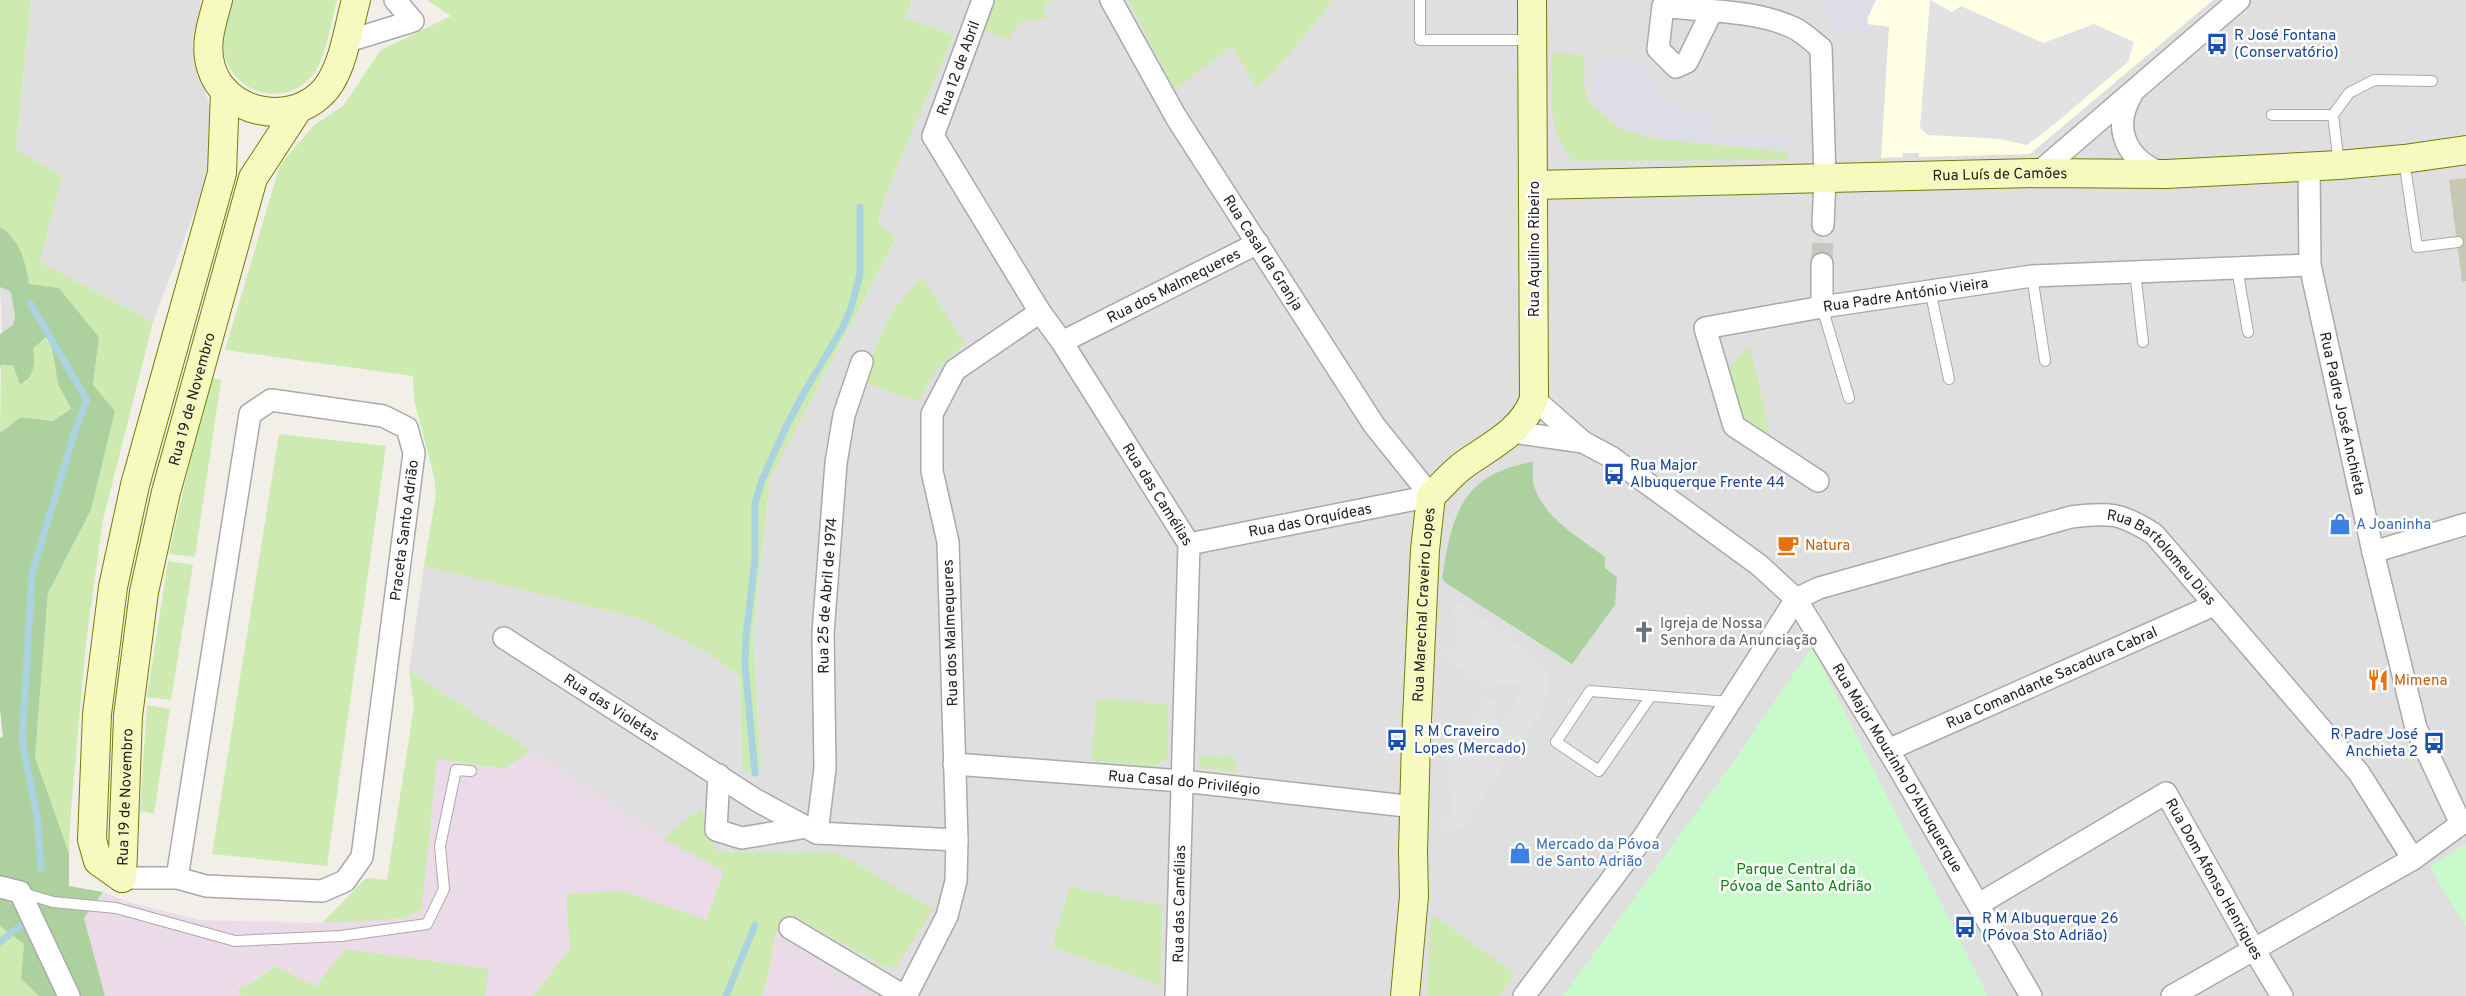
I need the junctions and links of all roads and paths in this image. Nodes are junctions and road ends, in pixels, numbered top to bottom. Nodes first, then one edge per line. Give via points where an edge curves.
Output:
1 (356, 0) edge
2 (395, 0) edge
3 (983, 0) edge
4 (1111, 0) edge
5 (1420, 0) edge
6 (1532, 0) edge
7 (2239, 0) edge
8 (215, 2) edge
9 (1712, 11) dead end
10 (1533, 40) junction
11 (345, 42) junction
12 (2432, 81) dead end
13 (224, 91) junction
14 (2134, 92) junction
15 (298, 109) junction
16 (2272, 115) dead end
17 (2333, 115) junction
18 (933, 136) joint
19 (2466, 150) edge
20 (2404, 159) junction
21 (2339, 165) junction
22 (2309, 167) junction
23 (2038, 173) junction
24 (2166, 174) junction
25 (1825, 178) junction
26 (1534, 185) junction
27 (1823, 225) tunnel mouth
28 (2458, 242) dead end
29 (1258, 243) junction
30 (1822, 264) tunnel mouth
31 (2310, 265) junction
32 (2237, 268) junction
33 (2135, 271) junction
34 (2032, 276) junction
35 (1930, 290) junction
36 (1822, 307) junction
37 (1040, 312) junction
38 (2248, 332) dead end
39 (1062, 342) junction
40 (2143, 342) dead end
41 (2045, 361) dead end
42 (862, 362) dead end
43 (1949, 379) dead end
44 (1849, 398) dead end
45 (1534, 399) junction
46 (1512, 432) junction
47 (1583, 442) junction
48 (1818, 481) dead end
49 (1431, 496) junction
50 (2466, 524) edge
51 (1188, 544) junction
52 (2373, 552) junction
53 (1796, 598) junction
54 (2214, 606) junction
55 (504, 638) dead end
56 (1650, 696) junction
57 (1729, 702) junction
58 (1888, 750) junction
59 (954, 764) junction
60 (471, 771) dead end
61 (719, 775) junction
62 (1182, 781) junction
63 (1415, 807) junction
64 (2463, 824) edge
65 (812, 830) junction
66 (957, 840) junction
67 (2413, 859) junction
68 (122, 878) junction
69 (177, 878) junction
70 (10, 890) edge
71 (1979, 904) junction
72 (790, 928) dead end
73 (2253, 948) junction
74 (69, 996) edge
75 (905, 996) edge
76 (1176, 996) edge
77 (1405, 996) edge
78 (1524, 996) edge
79 (2031, 996) edge
80 (2172, 996) edge
81 (2282, 996) edge

1 - 11 street, Rua 19 de Novembro
2 - 11 street via 413,21
3 - 18 street, Rua 12 de Abril
4 - 29 street, Rua Casal da Granja via 1176,117
5 - 10 lane via 1420,40
6 - 10 street, Rua Aquilino Ribeiro
7 - 14 street
8 - 13 street, Rua 19 de Novembro via 207,42 211,68
9 - 25 street via 1757,16 1796,29 1821,48
10 - 26 street, Rua Aquilino Ribeiro
11 - 15 street, Rua 19 de Novembro via 336,74 320,95
12 - 17 lane via 2374,80 2349,93
13 - 15 street, Rua 19 de Novembro via 246,107 271,113
13 - 68 street, Rua 19 de Novembro via 222,173 136,485 113,586 97,714 92,840 98,860
14 - 23 street
14 - 24 street via 2124,108 2122,128 2125,140 2131,152 2151,169
15 - 68 street, Rua 19 de Novembro via 253,178 166,492 144,592 128,716
16 - 17 lane
17 - 21 lane
18 - 37 street, Rua das Camélias
19 - 20 street, Rua Luís de Camões
20 - 21 street, Rua Luís de Camões
20 - 28 lane via 2417,247
21 - 22 street, Rua Luís de Camões
22 - 24 street, Rua Luís de Camões
22 - 31 street, Rua Padre José Anchieta
23 - 24 street, Rua Luís de Camões
23 - 25 street, Rua Luís de Camões
25 - 26 street, Rua Luís de Camões
25 - 27 street
26 - 45 street, Rua Aquilino Ribeiro
29 - 39 street, Rua dos Malmequeres
29 - 49 street, Rua Casal da Granja via 1374,425
30 - 36 street
31 - 32 street, Rua Padre António Vieira
31 - 52 street, Rua Padre José Anchieta
32 - 33 street, Rua Padre António Vieira
32 - 38 lane
33 - 34 street, Rua Padre António Vieira
33 - 40 lane
34 - 35 street, Rua Padre António Vieira
34 - 41 lane
35 - 36 street, Rua Padre António Vieira
35 - 43 lane
36 - 44 lane
36 - 48 street, Rua Padre António Vieira via 1705,328 1734,426
37 - 39 street, Rua das Camélias
37 - 59 street, Rua dos Malmequeres via 955,370 932,414 932,471 948,542
39 - 51 street, Rua das Camélias
42 - 65 street, Rua 25 de Abril de 1974 via 844,415 836,463 823,633 825,768
45 - 46 street
45 - 47 street
46 - 47 street, Rua Major Mouzinho D'Albuquerque
46 - 49 street, Rua Marechal Craveiro Lopes via 1463,465
47 - 53 street, Rua Major Mouzinho D'Albuquerque via 1610,457 1759,565
49 - 51 street, Rua das Orquídeas
49 - 63 street, Rua Marechal Craveiro Lopes via 1423,594
50 - 52 street
51 - 62 street, Rua das Camélias
52 - 64 street, Rua Padre José Anchieta via 2416,728
53 - 54 street, Rua Bartolomeu Dias via 1819,588 2071,517 2105,513 2130,519 2154,534
53 - 57 street
53 - 58 street, Rua Major Mouzinho D'Albuquerque
54 - 58 street, Rua Comandante Sacadura Cabral
54 - 67 street, Rua Bartolomeu Dias via 2359,773
55 - 61 street, Rua das Violetas
56 - 56 lane via 1590,691 1556,742 1599,771
56 - 57 lane
57 - 78 street via 1644,835
58 - 71 street, Rua Major Mouzinho D'Albuquerque
59 - 62 street, Rua Casal do Privilégio
59 - 66 street, Rua dos Malmequeres
60 - 70 lane via 456,770 440,846 444,889 427,924 341,936 235,941 116,908 53,902
61 - 65 street, Rua das Violetas via 756,800
61 - 65 street, Rua das Violetas via 716,830 742,838
62 - 63 street, Rua Casal do Privilégio
62 - 76 street, Rua das Camélias
63 - 77 street, Rua Marechal Craveiro Lopes via 1414,896
64 - 67 street
65 - 66 street, Rua das Violetas
66 - 75 street, Rua dos Malmequeres via 956,881 947,916
67 - 73 street
68 - 69 street, Praceta Santo Adrião
69 - 69 street, Praceta Santo Adrião via 250,414 270,400 383,416 407,428 414,453 362,857 345,881 322,891 206,886
70 - 74 street
71 - 73 street, Rua Dom Afonso Henriques via 2166,793
71 - 79 street, Rua Major Mouzinho D'Albuquerque
72 - 75 street
73 - 80 street
73 - 81 street, Rua Dom Afonso Henriques

